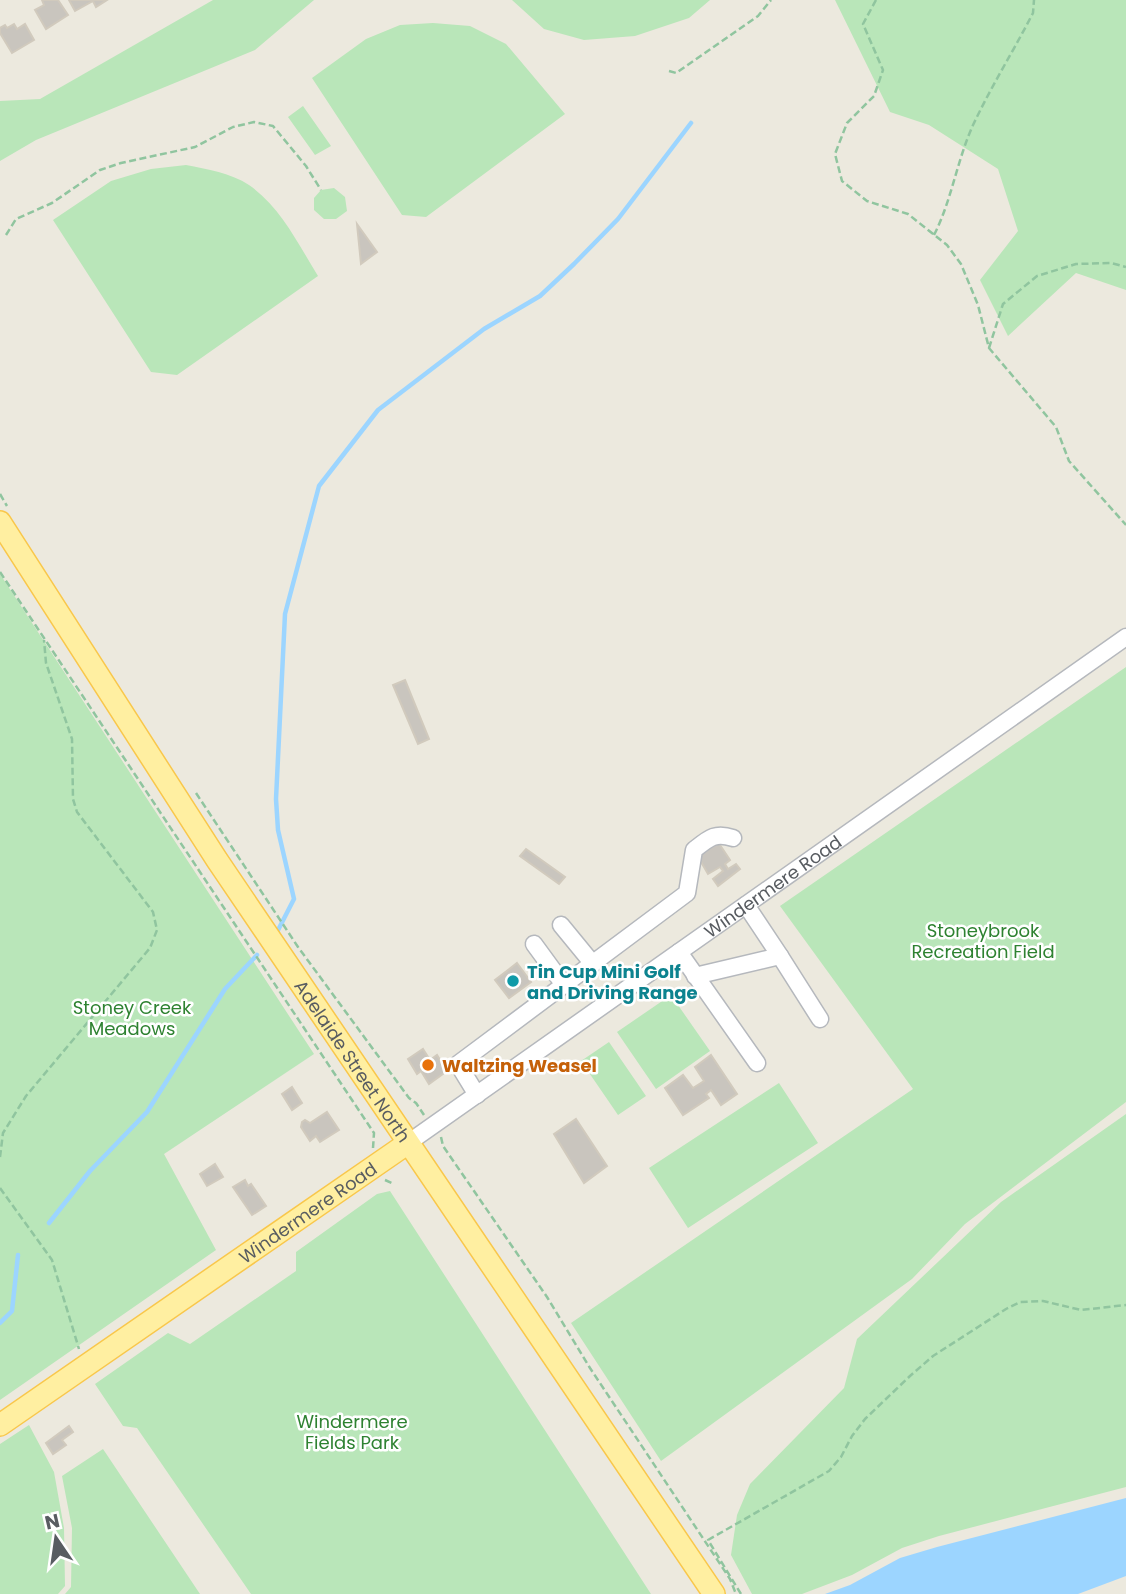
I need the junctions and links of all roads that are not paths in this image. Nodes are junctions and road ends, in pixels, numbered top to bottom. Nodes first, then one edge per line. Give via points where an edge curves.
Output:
1 (7, 519) edge
2 (1126, 637) edge
3 (733, 838) dead end
4 (746, 905) junction
5 (561, 925) dead end
6 (534, 944) dead end
7 (678, 952) junction
8 (780, 956) junction
9 (593, 964) junction
10 (695, 975) junction
11 (564, 985) junction
12 (820, 1019) dead end
13 (757, 1063) dead end
14 (477, 1095) junction
15 (408, 1143) junction
16 (0, 1425) edge
17 (714, 1594) edge

1 - 15 main road, Adelaide Street North via 217,860
2 - 4 street, Windermere Road
3 - 9 street via 721,834 694,850 687,893
4 - 7 street, Windermere Road
4 - 8 street
5 - 9 street
6 - 11 street
7 - 10 street
7 - 14 street, Windermere Road
8 - 10 street
8 - 12 street
9 - 11 street
10 - 13 street
11 - 14 street via 458,1064
14 - 15 street, Windermere Road
15 - 16 main road, Windermere Road
15 - 17 main road, Adelaide Street North

